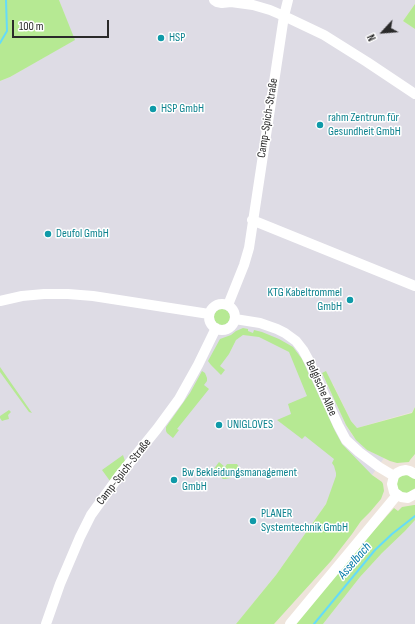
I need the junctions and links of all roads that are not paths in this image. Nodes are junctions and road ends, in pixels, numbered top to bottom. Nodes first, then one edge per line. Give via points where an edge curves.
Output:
1 (214, 0) edge
2 (288, 0) edge
3 (284, 16) junction
4 (415, 94) edge
5 (252, 220) junction
6 (415, 286) edge
7 (0, 301) edge
8 (228, 305) junction
9 (209, 314) junction
10 (235, 319) junction
11 (216, 328) junction
12 (415, 473) edge
13 (394, 476) junction
14 (415, 494) edge
15 (398, 495) junction
16 (46, 624) edge
17 (290, 624) edge

1 - 3 street via 252,5
2 - 3 street, Camp-Spich-Straße
3 - 4 street via 330,39
3 - 5 street, Camp-Spich-Straße
5 - 6 street
5 - 8 street, Camp-Spich-Straße via 249,248
7 - 9 street via 22,296 68,294
8 - 9 street via 218,304
8 - 10 street via 234,311
9 - 11 street via 210,322
10 - 11 street via 228,328
10 - 13 street, Belgische Allee via 260,323 286,333 296,341 309,361 346,440 358,452
11 - 16 street, Camp-Spich-Straße via 179,399 91,515 60,584
12 - 13 street via 406,470
13 - 15 street via 392,488
14 - 15 street via 404,498
15 - 17 street

